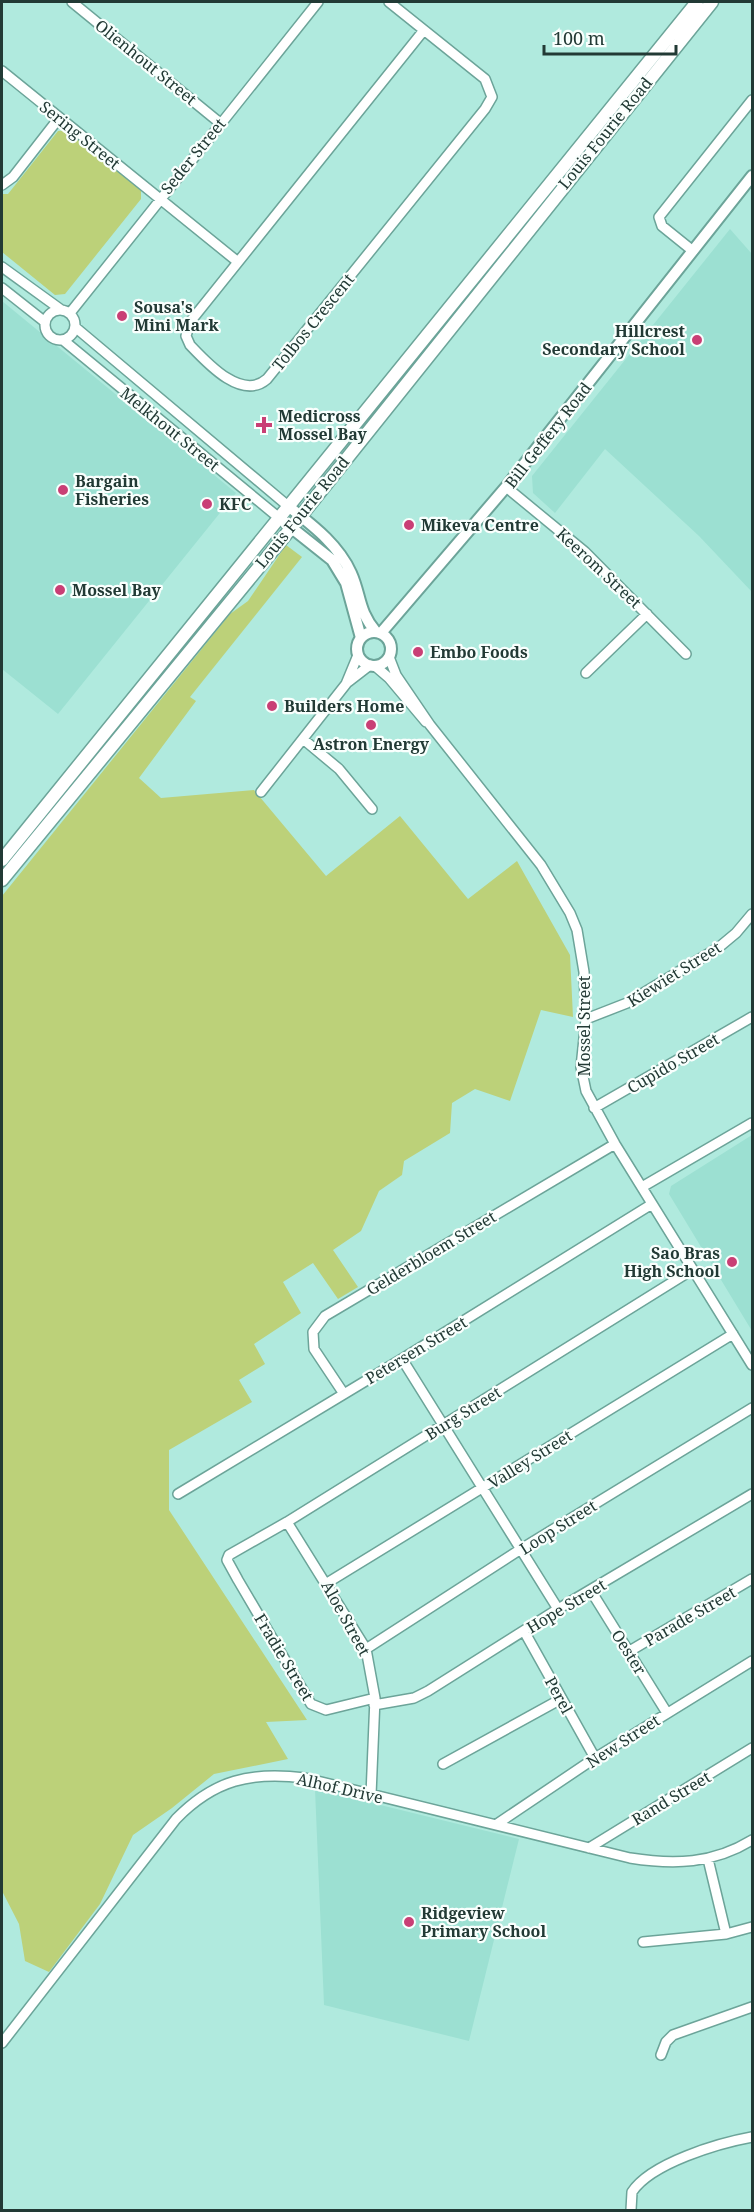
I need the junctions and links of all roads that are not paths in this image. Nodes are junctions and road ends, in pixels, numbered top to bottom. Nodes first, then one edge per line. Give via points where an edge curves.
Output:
1 (72, 2) edge
2 (318, 2) edge
3 (389, 2) edge
4 (698, 2) edge
5 (711, 2) edge
6 (424, 30) junction
7 (2, 71) edge
8 (753, 100) edge
9 (59, 118) junction
10 (220, 123) junction
11 (753, 176) edge
12 (2, 185) edge
13 (159, 199) junction
14 (693, 251) junction
15 (238, 262) junction
16 (2, 267) edge
17 (2, 288) edge
18 (60, 309) junction
19 (70, 313) junction
20 (45, 322) junction
21 (75, 327) junction
22 (63, 340) junction
23 (506, 487) junction
24 (288, 506) junction
25 (300, 516) junction
26 (278, 517) junction
27 (292, 527) junction
28 (647, 614) junction
29 (382, 635) junction
30 (361, 638) junction
31 (686, 654) dead end
32 (358, 655) junction
33 (389, 657) junction
34 (373, 666) junction
35 (586, 673) dead end
36 (346, 684) junction
37 (430, 725) junction
38 (303, 739) junction
39 (261, 792) dead end
40 (372, 809) dead end
41 (2, 860) edge
42 (2, 880) edge
43 (753, 914) edge
44 (753, 1017) edge
45 (586, 1019) junction
46 (594, 1108) junction
47 (753, 1123) edge
48 (615, 1144) junction
49 (642, 1187) junction
50 (652, 1204) junction
51 (692, 1270) junction
52 (733, 1334) junction
53 (402, 1359) junction
54 (753, 1365) edge
55 (344, 1394) junction
56 (753, 1408) edge
57 (443, 1425) junction
58 (482, 1489) junction
59 (178, 1494) dead end
60 (753, 1494) edge
61 (287, 1522) junction
62 (521, 1549) junction
63 (231, 1553) joint
64 (753, 1579) edge
65 (327, 1583) junction
66 (591, 1591) junction
67 (558, 1609) junction
68 (524, 1631) junction
69 (366, 1649) junction
70 (628, 1652) junction
71 (753, 1662) edge
72 (561, 1700) junction
73 (374, 1702) junction
74 (667, 1713) junction
75 (753, 1748) edge
76 (595, 1758) junction
77 (443, 1764) dead end
78 (370, 1795) junction
79 (496, 1824) junction
80 (753, 1840) edge
81 (589, 1848) junction
82 (708, 1859) junction
83 (753, 1927) edge
84 (726, 1934) junction
85 (643, 1942) dead end
86 (753, 2007) edge
87 (2, 2043) edge
88 (661, 2055) dead end
89 (753, 2137) edge
90 (631, 2211) edge

1 - 10 street, Olienhout Street
2 - 10 street, Seder Street
3 - 6 street, Tolbos Crescent
4 - 24 main road, Louis Fourie Road
5 - 25 main road, Louis Fourie Road
6 - 15 street, Tolbos Crescent
6 - 15 street, Tolbos Crescent via 485,79 492,97 267,379 251,387 238,385 201,357 186,336 190,322
7 - 9 street, Sering Street
8 - 14 street via 659,218 662,226
9 - 12 street via 13,177
9 - 13 street, Sering Street
10 - 13 street, Seder Street
11 - 14 street, Bill Geffery Road
13 - 15 street, Sering Street
13 - 19 street, Seder Street
14 - 23 street, Bill Geffery Road
16 - 18 street
17 - 20 street
18 - 19 street
18 - 20 street via 50,313
19 - 21 street
20 - 22 street via 51,336
21 - 22 street
21 - 24 street, Melkhout Street
22 - 26 street, Melkhout Street
23 - 28 street, Keerom Street via 585,552
23 - 29 street, Bill Geffery Road
24 - 25 street
24 - 26 main road, Louis Fourie Road
25 - 27 main road, Louis Fourie Road
25 - 29 street via 339,553 352,575 363,616
26 - 27 street
26 - 41 main road, Louis Fourie Road
27 - 30 street via 323,550 344,578
27 - 42 main road, Louis Fourie Road
28 - 31 street, Keerom Street
28 - 35 street
29 - 30 street
29 - 33 street via 391,648
30 - 32 street
32 - 34 street
32 - 36 street
33 - 34 street
33 - 37 street via 396,675
34 - 36 street
34 - 37 street
36 - 38 street
37 - 45 street, Mossel Street via 541,865 570,913 584,972
38 - 39 street
38 - 40 street via 339,769
43 - 45 street, Kiewiet Street via 718,948 627,1004
44 - 46 street, Cupido Street
45 - 46 street, Mossel Street via 582,1080
46 - 48 street, Mossel Street
47 - 49 street
48 - 49 street, Mossel Street
48 - 55 street, Gelderbloem Street via 325,1316 313,1332 314,1349
49 - 50 street, Mossel Street
50 - 51 street, Mossel Street
50 - 53 street, Petersen Street
51 - 52 street, Mossel Street
51 - 57 street, Burg Street
52 - 54 street, Mossel Street
52 - 58 street, Valley Street
53 - 55 street, Petersen Street
53 - 57 street
55 - 59 street, Petersen Street
56 - 62 street, Loop Street
57 - 58 street
57 - 61 street, Burg Street
58 - 62 street
58 - 65 street, Valley Street
60 - 66 street, Hope Street
61 - 63 street, Burg Street
61 - 65 street, Aloe Street
62 - 67 street
62 - 69 street, Loop Street
63 - 73 street, Fradie Street via 227,1560 311,1704 326,1710
64 - 70 street, Parade Street
65 - 69 street, Aloe Street
66 - 67 street, Hope Street
66 - 70 street, Oester
67 - 68 street, Hope Street
68 - 72 street, Perel
68 - 73 street, Hope Street via 414,1698
69 - 73 street, Aloe Street
70 - 74 street, Oester
71 - 74 street, New Street
72 - 76 street, Perel
72 - 77 street
73 - 78 street, Aloe Street
74 - 76 street, New Street
75 - 81 street, Rand Street
76 - 79 street, New Street
78 - 79 street, Alhof Drive
78 - 87 street, Alhof Drive via 276,1774 244,1777 203,1795 176,1819
79 - 81 street, Alhof Drive
80 - 82 street, Alhof Drive
81 - 82 street, Alhof Drive via 664,1864
82 - 84 street
83 - 84 street
84 - 85 street
86 - 88 street via 673,2035
89 - 90 street via 705,2150 650,2176 632,2192

